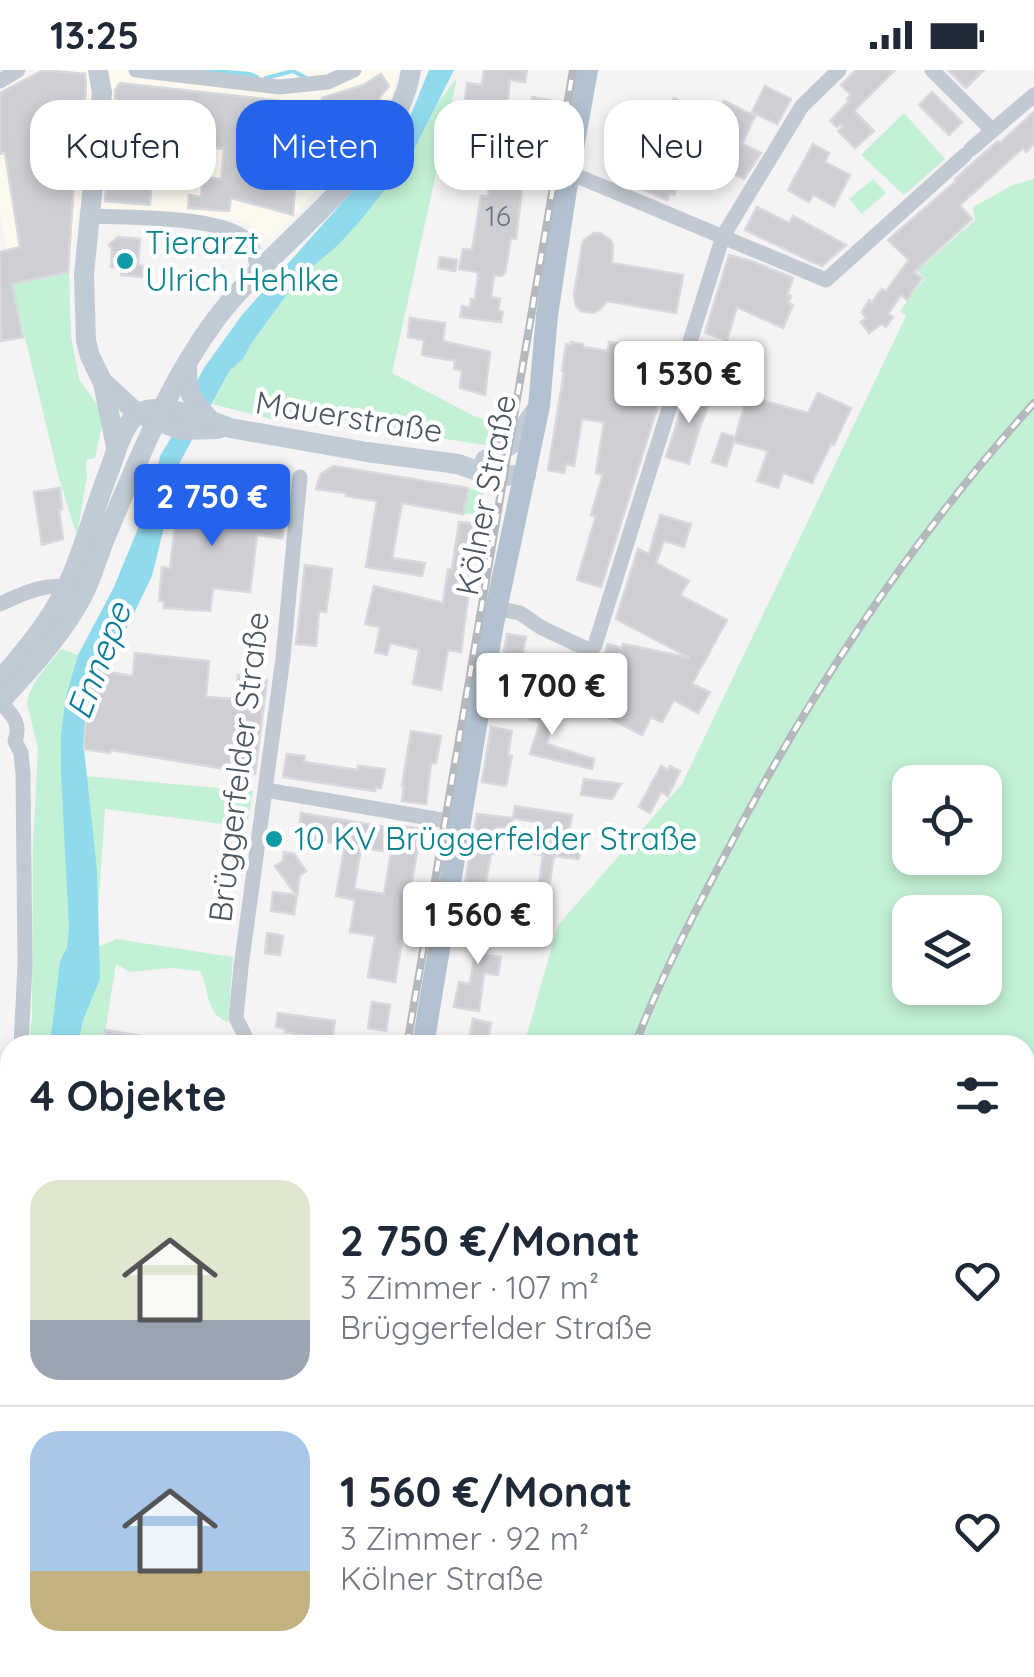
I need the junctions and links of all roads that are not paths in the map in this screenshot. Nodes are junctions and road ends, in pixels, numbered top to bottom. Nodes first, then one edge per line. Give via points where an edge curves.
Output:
1 (18, 70) edge
2 (98, 70) edge
3 (136, 70) edge
4 (354, 70) edge
5 (412, 70) edge
6 (839, 70) edge
7 (932, 70) edge
8 (586, 73) edge
9 (0, 81) edge
10 (1034, 95) edge
11 (581, 100) edge
12 (992, 130) junction
13 (584, 179) edge
14 (566, 190) edge
15 (90, 216) junction
16 (723, 236) junction
17 (258, 272) junction
18 (102, 381) junction
19 (539, 406) junction
20 (160, 415) junction
21 (215, 426) junction
22 (116, 452) junction
23 (488, 468) junction
24 (526, 474) junction
25 (300, 477) dead end
26 (517, 514) junction
27 (75, 590) junction
28 (0, 604) edge
29 (496, 608) junction
30 (0, 680) edge
31 (0, 702) edge
32 (8, 738) edge
33 (266, 790) junction
34 (460, 824) junction
35 (21, 1035) edge
36 (244, 1035) edge
37 (425, 1035) edge

1 - 9 street
2 - 15 main road via 102,93
3 - 4 street via 279,87 328,82
5 - 17 main road via 382,141
6 - 16 street via 802,106
7 - 12 street
8 - 11 main road, Kölner Straße
10 - 12 street
12 - 16 street via 826,280
13 - 16 street
14 - 19 main road, Kölner Straße
15 - 17 street via 232,230 252,246
15 - 18 main road via 86,341
16 - 29 street via 595,645 587,649
17 - 20 main road via 187,360
18 - 20 main road
18 - 22 main road
19 - 23 main road
19 - 24 main road, Kölner Straße
20 - 21 main road, Mauerstraße
20 - 21 main road via 190,398
20 - 22 main road via 126,430
20 - 27 main road
21 - 23 main road, Mauerstraße
22 - 27 main road
23 - 24 main road, Mauerstraße via 506,464
23 - 26 main road
24 - 26 main road, Kölner Straße
25 - 33 street, Brüggerfelder Straße
26 - 29 main road, Kölner Straße
27 - 28 street via 52,586
27 - 30 main road
27 - 31 main road via 51,643
29 - 34 main road, Kölner Straße
31 - 32 street via 16,719 18,732
32 - 35 street via 21,753 23,773
33 - 34 street
33 - 36 street, Brüggerfelder Straße via 236,1018
34 - 37 main road, Kölner Straße

